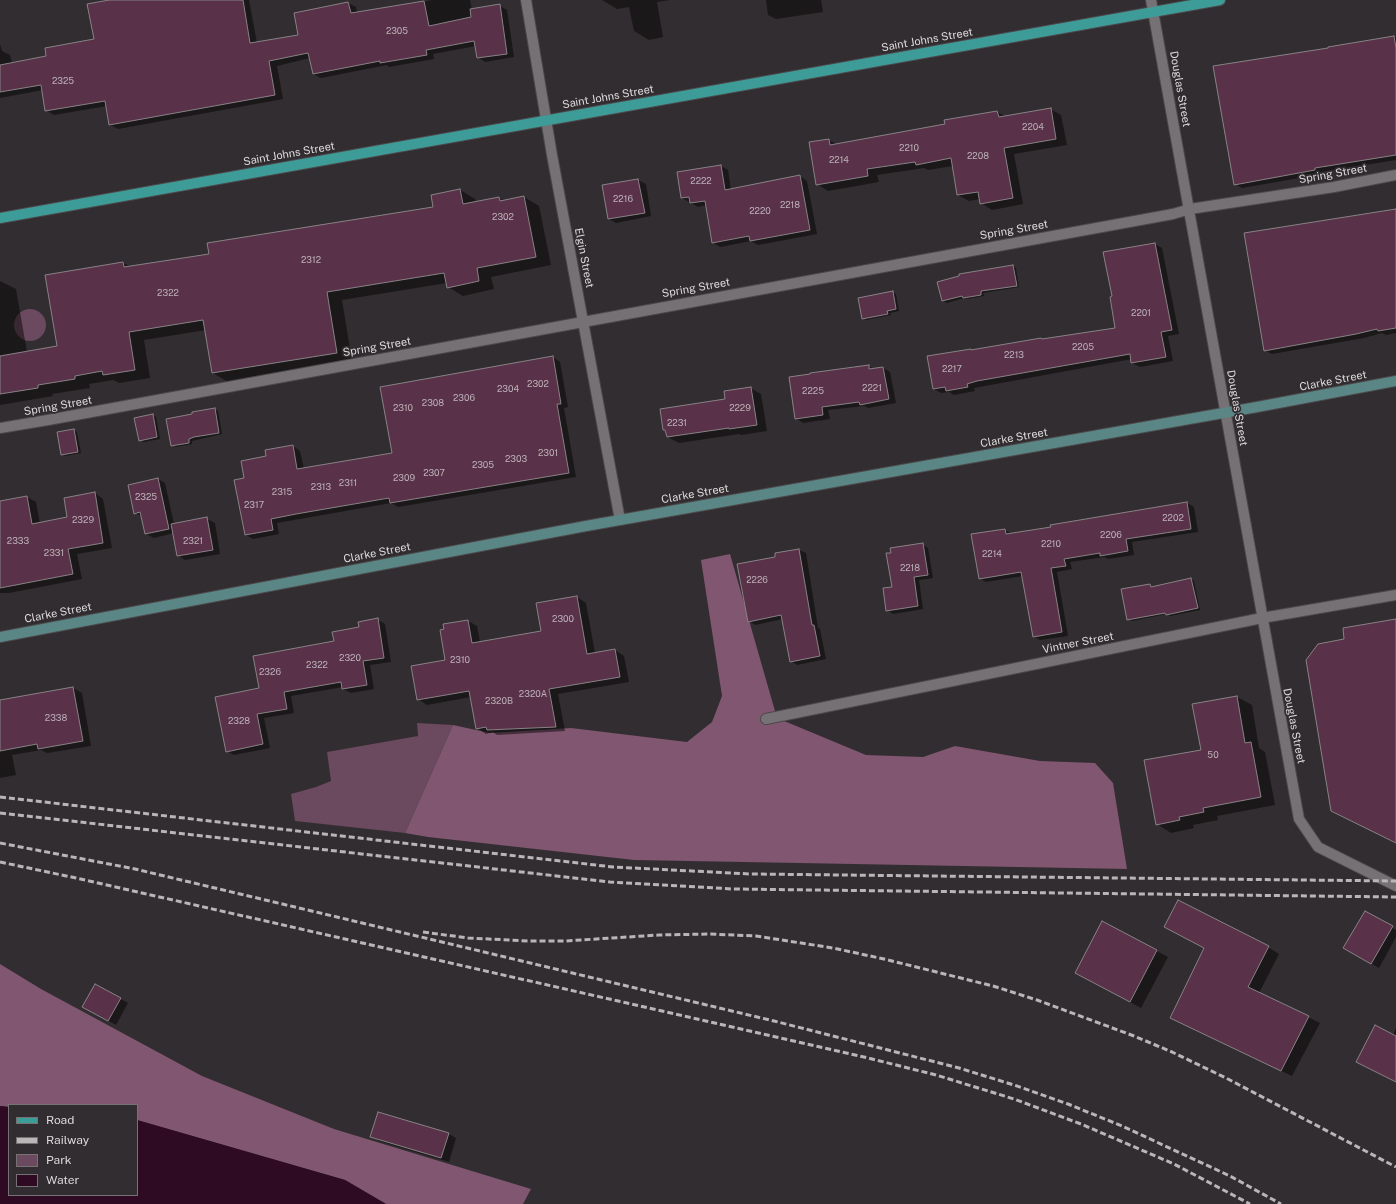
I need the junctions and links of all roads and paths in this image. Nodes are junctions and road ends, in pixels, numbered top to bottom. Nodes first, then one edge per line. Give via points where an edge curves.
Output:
1 (526, 0) edge
2 (1151, 0) edge
3 (1220, 0) edge
4 (1153, 12) junction
5 (547, 120) junction
6 (1396, 175) edge
7 (1190, 209) junction
8 (0, 218) edge
9 (583, 321) junction
10 (1396, 381) edge
11 (1226, 412) junction
12 (0, 428) edge
13 (620, 520) junction
14 (1396, 595) edge
15 (1262, 618) junction
16 (0, 637) edge
17 (766, 719) dead end
18 (1396, 886) edge

1 - 5 street, Elgin Street
2 - 4 street, Douglas Street
3 - 4 main road, Saint Johns Street
4 - 5 main road, Saint Johns Street
4 - 7 street, Douglas Street
5 - 8 main road, Saint Johns Street
5 - 9 street, Elgin Street
6 - 7 street, Spring Street
7 - 9 street, Spring Street
7 - 11 street, Douglas Street
9 - 12 street, Spring Street
9 - 13 street, Elgin Street
10 - 11 main road, Clarke Street
11 - 13 main road, Clarke Street
11 - 15 street, Douglas Street
13 - 16 main road, Clarke Street
14 - 15 street, Vintner Street
15 - 17 street, Vintner Street
15 - 18 street, Douglas Street via 1299,819 1318,847

